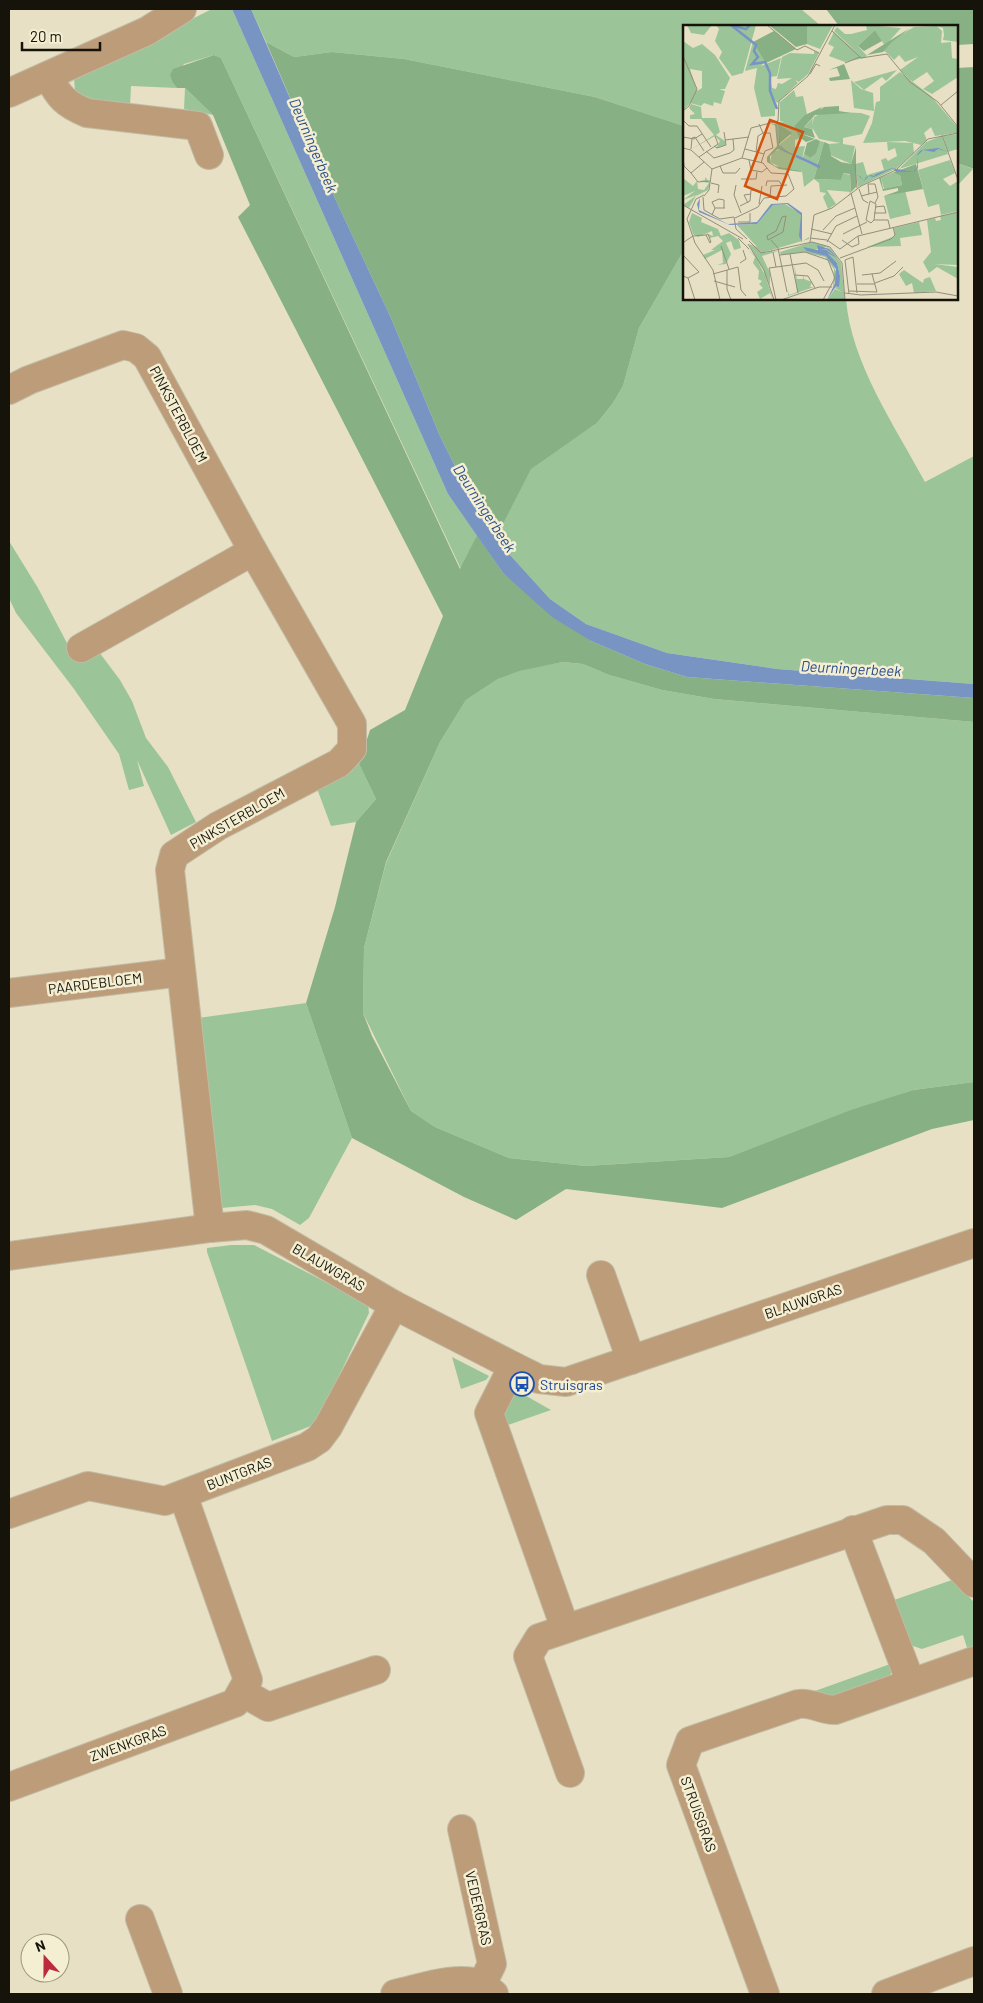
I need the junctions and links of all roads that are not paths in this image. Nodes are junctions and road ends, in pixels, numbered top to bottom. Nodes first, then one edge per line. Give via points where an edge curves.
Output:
1 (182, 9) edge
2 (48, 76) junction
3 (9, 93) edge
4 (209, 155) dead end
5 (9, 390) edge
6 (253, 552) junction
7 (81, 648) dead end
8 (181, 972) junction
9 (9, 993) edge
10 (210, 1228) junction
11 (974, 1243) edge
12 (9, 1256) edge
13 (601, 1275) dead end
14 (394, 1304) junction
15 (631, 1360) junction
16 (513, 1366) junction
17 (183, 1495) junction
18 (9, 1514) edge
19 (854, 1530) junction
20 (974, 1583) edge
21 (565, 1628) junction
22 (974, 1661) edge
23 (376, 1670) dead end
24 (911, 1683) junction
25 (242, 1692) junction
26 (570, 1774) dead end
27 (9, 1787) edge
28 (462, 1830) dead end
29 (140, 1919) dead end
30 (974, 1961) edge
31 (488, 1989) edge
32 (168, 1994) edge
33 (395, 1994) edge
34 (765, 1994) edge
35 (886, 1994) edge

1 - 2 street via 148,31
2 - 3 street
2 - 4 street via 57,94 72,107 87,113 198,126
5 - 6 street, PINKSTERBLOEM via 123,345 136,348 147,357
6 - 7 street
6 - 8 street, PINKSTERBLOEM via 352,724 352,749 339,763 218,826 174,855 170,870
8 - 9 street, PAARDEBLOEM
8 - 10 street, PINKSTERBLOEM
10 - 12 street, BLAUWGRAS
10 - 14 street, BLAUWGRAS via 247,1225 266,1230
11 - 15 street, BLAUWGRAS
13 - 15 street
14 - 16 street, BLAUWGRAS
14 - 17 street, BUNTGRAS via 319,1439 307,1447
15 - 16 street, BLAUWGRAS via 566,1382 540,1379
16 - 21 street via 489,1413
17 - 18 street, BUNTGRAS via 165,1501 88,1486
17 - 25 street via 248,1680
19 - 20 street via 887,1520 903,1520 934,1541
19 - 21 street
19 - 24 street
21 - 26 street via 539,1638 528,1656
22 - 24 street, STRUISGRAS
23 - 25 street via 268,1707
24 - 34 street, STRUISGRAS via 835,1710 825,1710 809,1703 798,1704 690,1741 681,1765
25 - 27 street, ZWENKGRAS via 235,1703
28 - 31 street, VEDERGRAS via 492,1964
29 - 32 street
30 - 35 street
31 - 33 street, VEDERGRAS via 469,1980

